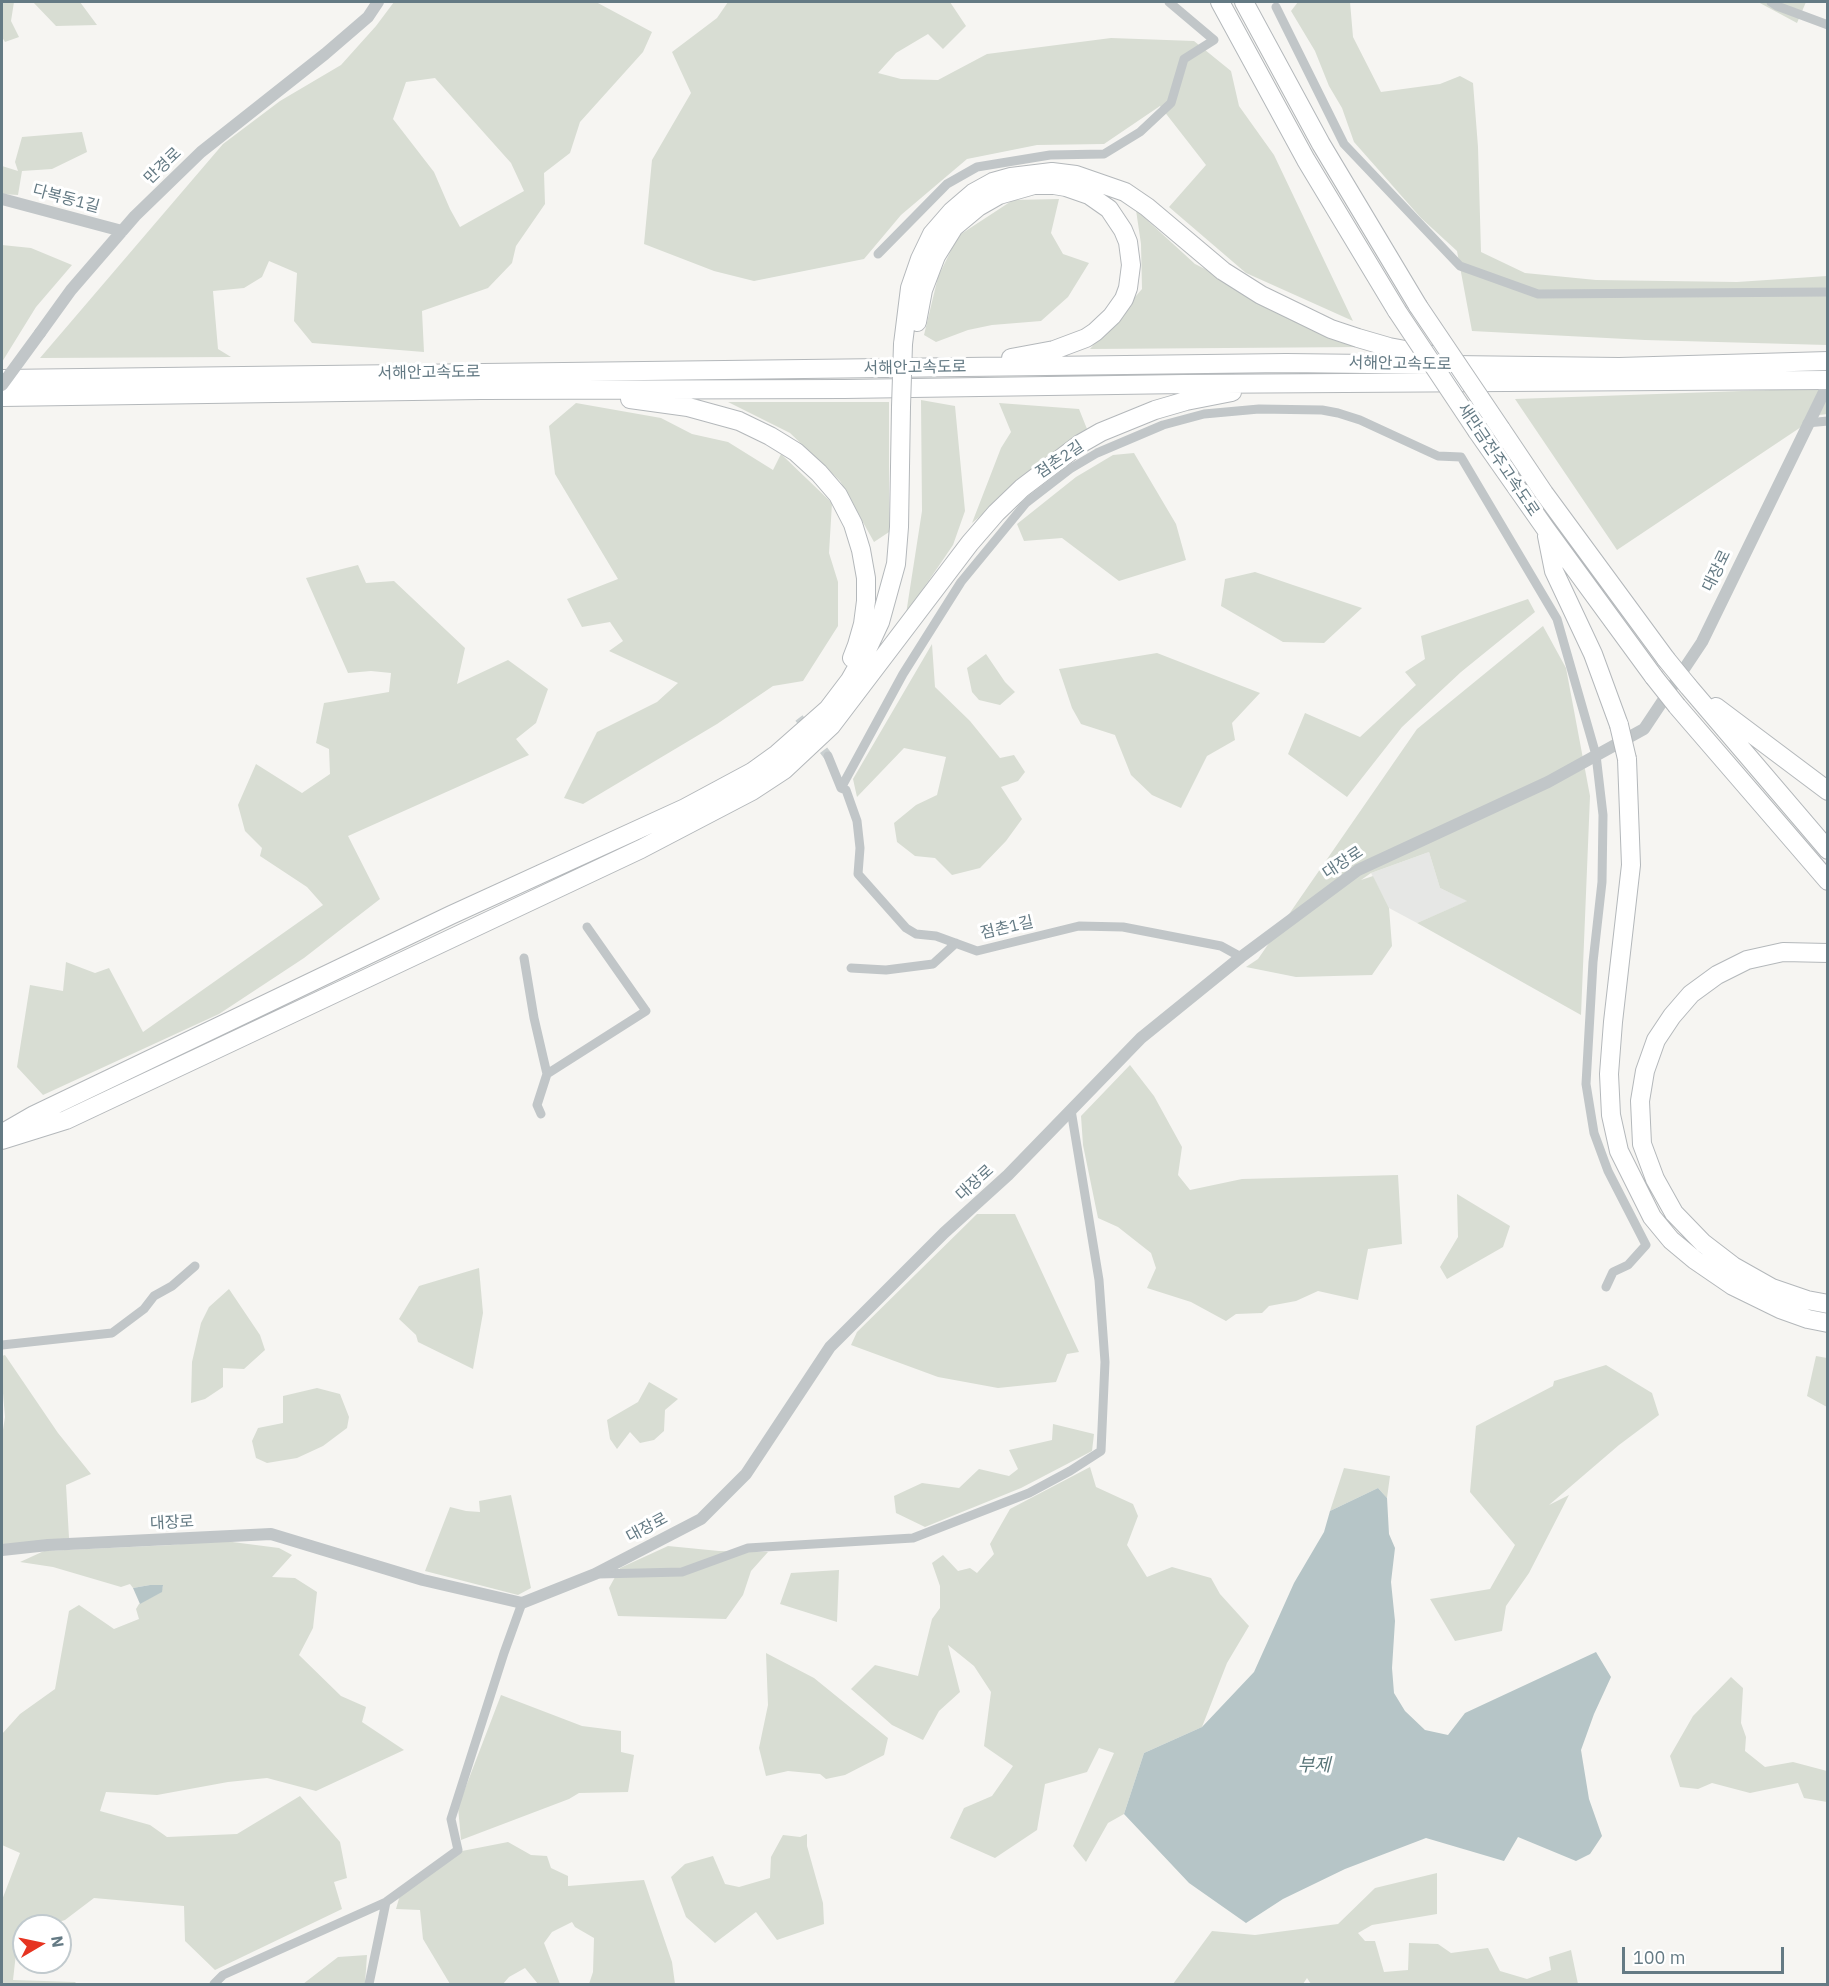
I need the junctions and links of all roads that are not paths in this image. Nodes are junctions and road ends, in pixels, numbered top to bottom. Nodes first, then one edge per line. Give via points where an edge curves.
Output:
1 (378, 2) edge
2 (1169, 2) edge
3 (1220, 2) edge
4 (1244, 2) edge
5 (1771, 2) edge
6 (1276, 7) dead end
7 (1827, 25) edge
8 (2, 199) edge
9 (122, 231) junction
10 (878, 254) dead end
11 (1827, 292) edge
12 (909, 344) junction
13 (1827, 361) edge
14 (1493, 365) junction
15 (918, 368) junction
16 (2, 379) edge
17 (1827, 382) edge
18 (1306, 384) junction
19 (2, 385) edge
20 (568, 390) junction
21 (2, 397) edge
22 (907, 406) junction
23 (1827, 421) edge
24 (1807, 423) junction
25 (1545, 528) junction
26 (1688, 686) junction
27 (849, 702) junction
28 (801, 735) junction
29 (1596, 755) junction
30 (828, 756) tunnel mouth
31 (841, 788) junction
32 (1827, 791) edge
33 (1827, 850) edge
34 (1827, 881) edge
35 (587, 927) dead end
36 (956, 943) junction
37 (1827, 953) edge
38 (1241, 957) junction
39 (524, 958) dead end
40 (851, 968) dead end
41 (548, 1074) junction
42 (1071, 1110) junction
43 (541, 1114) dead end
44 (2, 1134) edge
45 (2, 1140) edge
46 (195, 1266) dead end
47 (1606, 1287) dead end
48 (1827, 1304) edge
49 (1827, 1323) edge
50 (2, 1345) edge
51 (2, 1550) edge
52 (596, 1574) junction
53 (522, 1603) junction
54 (386, 1902) junction
55 (214, 1984) edge
56 (369, 1984) edge

1 - 9 street, 만경로 via 368,17 325,54 201,152
2 - 10 street via 1214,40 1184,58 1171,103 1140,132 1104,154 1050,155 977,167 947,184
3 - 25 highway, 새만금전주고속도로, bridge via 1306,159 1397,310
4 - 26 highway, 새만금전주고속도로, bridge via 1321,144 1418,306 1544,493
5 - 7 street
6 - 11 street via 1344,144 1460,266 1538,294
8 - 9 street, 다복동1길
9 - 19 street, 만경로, bridge via 71,290
12 - 14 highway via 910,288 932,234 951,211 993,182 1052,172 1076,175 1125,192 1223,271 1261,295 1331,329 1389,347
12 - 15 highway via 936,256 954,227 988,200 1034,185 1066,187 1101,202 1123,230 1131,254 1128,288 1119,308 1095,332 1076,343 1037,353
12 - 22 highway
13 - 14 highway, 서해안고속도로 via 1619,367
14 - 15 highway, 서해안고속도로 via 1286,363
15 - 16 highway, 서해안고속도로
17 - 18 highway, 서해안고속도로
17 - 24 street, 대장로
18 - 20 highway, 서해안고속도로
18 - 27 highway via 1186,401 1125,421 1080,444 996,513
20 - 21 highway, 서해안고속도로
20 - 28 highway via 688,407 739,422 796,452 838,495 861,550 866,578 863,624 849,663
22 - 27 highway via 909,525 902,584 886,631
22 - 28 highway via 896,564 889,595 872,641 850,680 828,710
23 - 24 street
24 - 29 street, 대장로 via 1702,642 1644,729
25 - 34 highway, 새만금전주고속도로, bridge via 1677,706
25 - 49 highway, bridge via 1554,571 1593,654 1627,759 1631,865 1609,1074 1611,1115 1619,1151 1652,1217 1679,1247 1733,1286 1780,1309
26 - 32 highway
26 - 33 highway, 새만금전주고속도로
27 - 45 highway via 831,726 784,770 671,833 66,1120
28 - 44 highway via 752,772 685,808 441,920 34,1115
29 - 31 street, 점촌2길 via 1557,619 1461,457 1438,456 1338,413 1259,409 1204,414 1173,422 1097,453 1026,503 962,582 898,682
29 - 38 street, 대장로 via 1548,782 1358,870
29 - 47 street via 1603,815 1602,882 1586,1084 1594,1133 1608,1171 1646,1245 1628,1265 1613,1272
30 - 31 street, 점촌1길
31 - 36 street, 점촌1길 via 846,790 857,821 858,874 906,928
35 - 41 street via 646,1011
36 - 38 street, 점촌1길 via 977,951 1079,926 1123,927 1221,946
36 - 40 street via 933,964 886,970
37 - 48 highway via 1783,952 1747,960 1691,994 1656,1040 1640,1101 1642,1144 1674,1213 1733,1266 1772,1288
38 - 42 street, 대장로 via 1142,1038
39 - 41 street
41 - 43 street via 537,1105
42 - 52 street, 대장로 via 830,1347 746,1474 701,1519
42 - 52 street via 1099,1280 1104,1362 1101,1451 1029,1493 913,1538 748,1548 682,1572
46 - 50 street via 112,1333
51 - 53 street, 대장로 via 271,1534 423,1580
52 - 53 street, 대장로
53 - 54 street via 451,1819 458,1850
54 - 55 street via 223,1975
54 - 56 street

